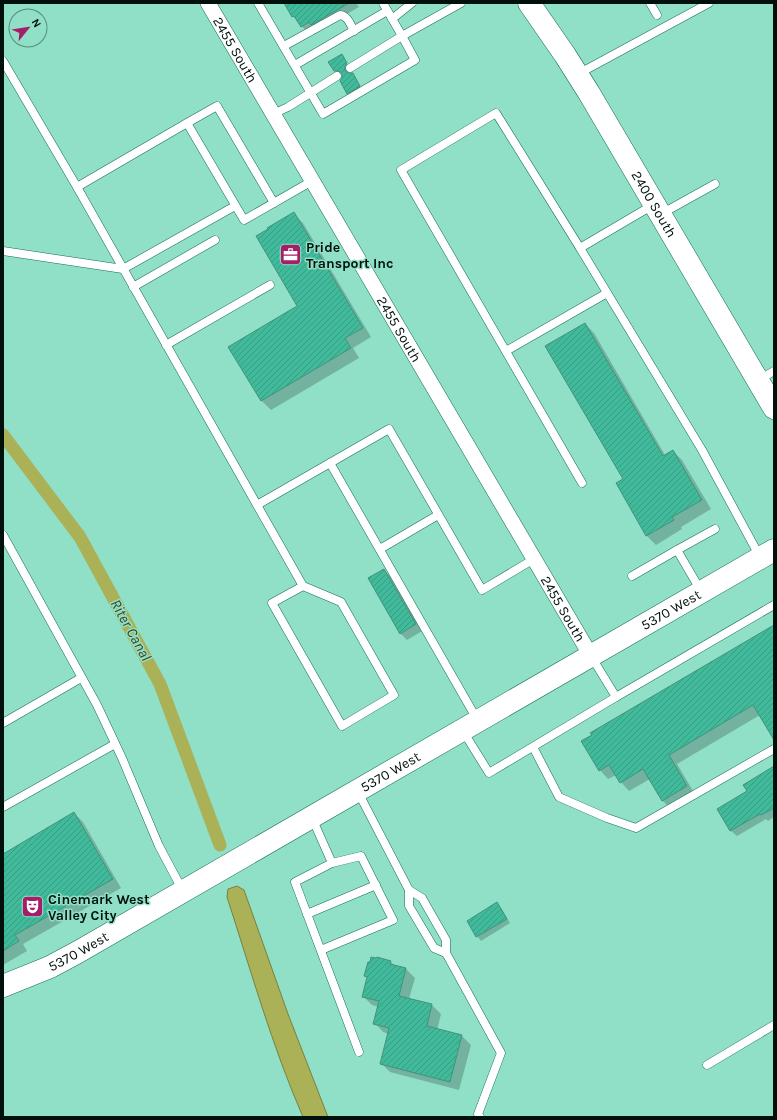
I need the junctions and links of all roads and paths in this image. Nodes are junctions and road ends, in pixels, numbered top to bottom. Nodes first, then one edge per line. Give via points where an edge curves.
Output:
1 (258, 3) edge
2 (382, 3) edge
3 (412, 3) edge
4 (461, 3) edge
5 (530, 3) edge
6 (650, 3) edge
7 (709, 3) edge
8 (212, 5) edge
9 (389, 15) junction
10 (657, 15) dead end
11 (354, 31) junction
12 (402, 36) junction
13 (284, 46) junction
14 (3, 61) edge
15 (295, 65) junction
16 (350, 68) dead end
17 (578, 75) junction
18 (337, 76) dead end
19 (311, 92) junction
20 (273, 114) junction
21 (187, 123) junction
22 (312, 180) junction
23 (715, 184) dead end
24 (77, 187) junction
25 (274, 202) junction
26 (235, 206) junction
27 (657, 210) junction
28 (215, 240) dead end
29 (580, 248) junction
30 (3, 251) edge
31 (123, 269) junction
32 (270, 285) dead end
33 (133, 287) junction
34 (607, 293) junction
35 (166, 345) junction
36 (506, 352) junction
37 (766, 376) edge
38 (774, 408) edge
39 (330, 463) junction
40 (582, 483) dead end
41 (257, 504) junction
42 (438, 515) junction
43 (715, 529) dead end
44 (3, 535) edge
45 (380, 549) junction
46 (677, 550) junction
47 (767, 554) edge
48 (534, 559) junction
49 (632, 576) dead end
50 (303, 586) junction
51 (701, 592) junction
52 (774, 605) edge
53 (591, 656) junction
54 (81, 678) junction
55 (616, 697) junction
56 (3, 723) edge
57 (471, 726) junction
58 (115, 744) junction
59 (533, 747) junction
60 (774, 749) edge
61 (357, 791) junction
62 (3, 807) edge
63 (312, 817) junction
64 (332, 863) junction
65 (376, 885) junction
66 (409, 890) junction
67 (184, 891) junction
68 (307, 914) junction
69 (320, 950) junction
70 (446, 954) junction
71 (3, 986) edge
72 (774, 1025) edge
73 (359, 1052) dead end
74 (707, 1065) dead end
75 (480, 1117) edge

1 - 13 lane
2 - 9 lane
3 - 9 lane
4 - 12 lane
5 - 17 street, 2400 South
6 - 10 lane
7 - 17 lane
8 - 20 street, 2455 South
9 - 11 lane
9 - 12 lane
11 - 13 lane via 348,19 340,15
11 - 15 lane
12 - 16 lane
12 - 19 lane via 415,60 323,114
13 - 15 lane
14 - 24 lane
15 - 19 lane
17 - 27 street, 2400 South
18 - 19 lane
19 - 20 lane
20 - 22 street, 2455 South
21 - 24 lane
21 - 25 lane via 217,106
21 - 26 lane
22 - 25 lane
22 - 48 street, 2455 South
23 - 27 lane
24 - 31 lane
25 - 26 lane via 244,220
26 - 31 lane
27 - 29 lane
27 - 37 street, 2400 South
28 - 33 lane
29 - 34 lane
29 - 36 lane via 496,112 401,170
30 - 31 lane
31 - 33 lane
32 - 35 lane
33 - 35 lane
34 - 36 lane
34 - 47 lane
35 - 41 lane
36 - 40 lane
37 - 38 street, 2400 South
39 - 41 lane
39 - 42 lane via 389,429
39 - 45 lane
41 - 50 lane
42 - 45 lane
42 - 48 lane via 482,590
43 - 46 lane
44 - 54 lane
45 - 57 lane
46 - 49 lane
46 - 51 lane
47 - 51 street, 5370 West
48 - 53 street, 2455 South
50 - 50 lane via 272,603 342,726 394,695 341,602
51 - 53 street, 5370 West
52 - 55 lane
53 - 55 lane
53 - 57 street, 5370 West
54 - 56 lane
54 - 58 lane
55 - 59 lane
57 - 59 lane via 489,773
57 - 61 street, 5370 West
58 - 62 lane
58 - 67 lane via 158,846
59 - 60 lane via 559,797 636,828
61 - 63 street, 5370 West
61 - 66 lane
63 - 64 lane
63 - 67 street, 5370 West
64 - 65 lane via 361,856
64 - 68 lane via 295,882
65 - 68 lane
65 - 69 lane via 393,920
66 - 70 lane via 422,898 446,940
66 - 70 lane via 408,906 434,948
67 - 71 street, 5370 West via 68,958
68 - 69 lane
69 - 73 lane
70 - 75 lane via 502,1053 478,1114
72 - 74 lane

